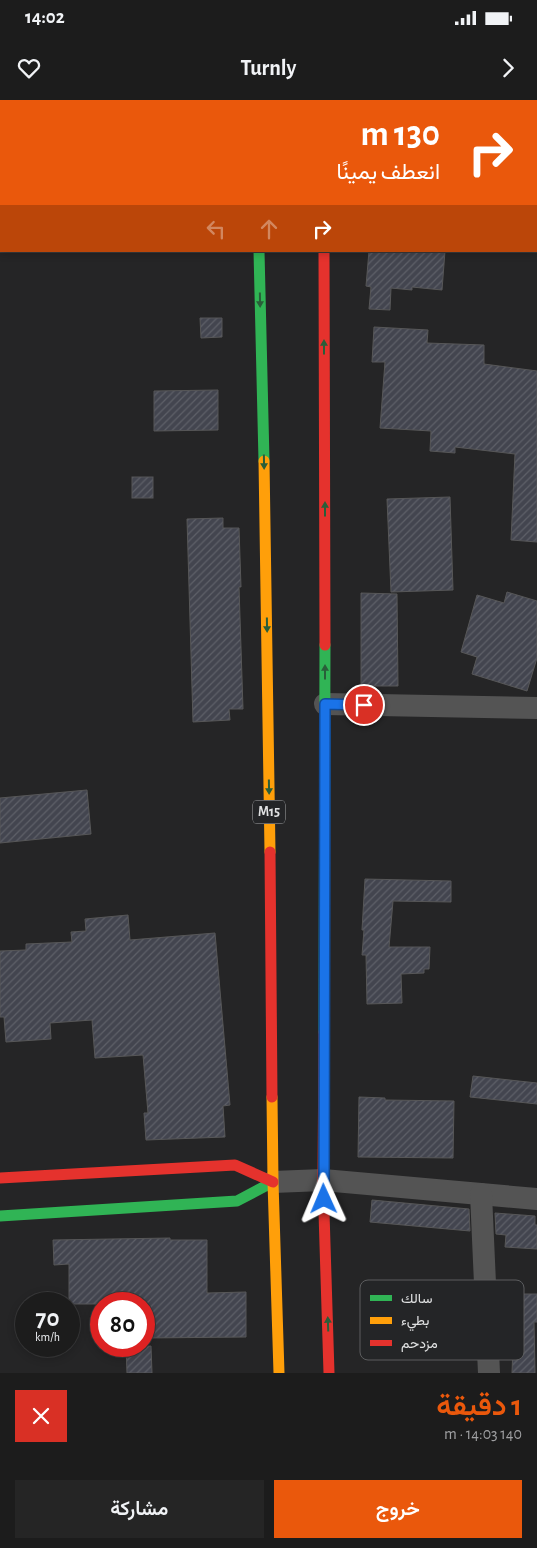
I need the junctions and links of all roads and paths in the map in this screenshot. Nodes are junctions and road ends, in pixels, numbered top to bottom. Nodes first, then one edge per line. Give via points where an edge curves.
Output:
1 (259, 252) edge
2 (324, 252) edge
3 (325, 704) junction
4 (537, 708) edge
5 (0, 1178) edge
6 (323, 1180) junction
7 (273, 1182) junction
8 (481, 1194) junction
9 (537, 1199) edge
10 (0, 1216) edge
11 (485, 1280) edge
12 (488, 1360) edge
13 (279, 1373) edge
14 (329, 1373) edge
15 (489, 1373) edge

1 -> 7 main road, M15 via 267,579
3 -> 2 main road
3 - 4 street
3 - 6 main road
5 - 7 main road via 235,1165
6 - 7 street
6 - 8 street
14 -> 6 main road
7 - 10 main road via 237,1201
7 - 13 main road, M15
8 - 9 street
8 - 11 street
12 - 15 street

